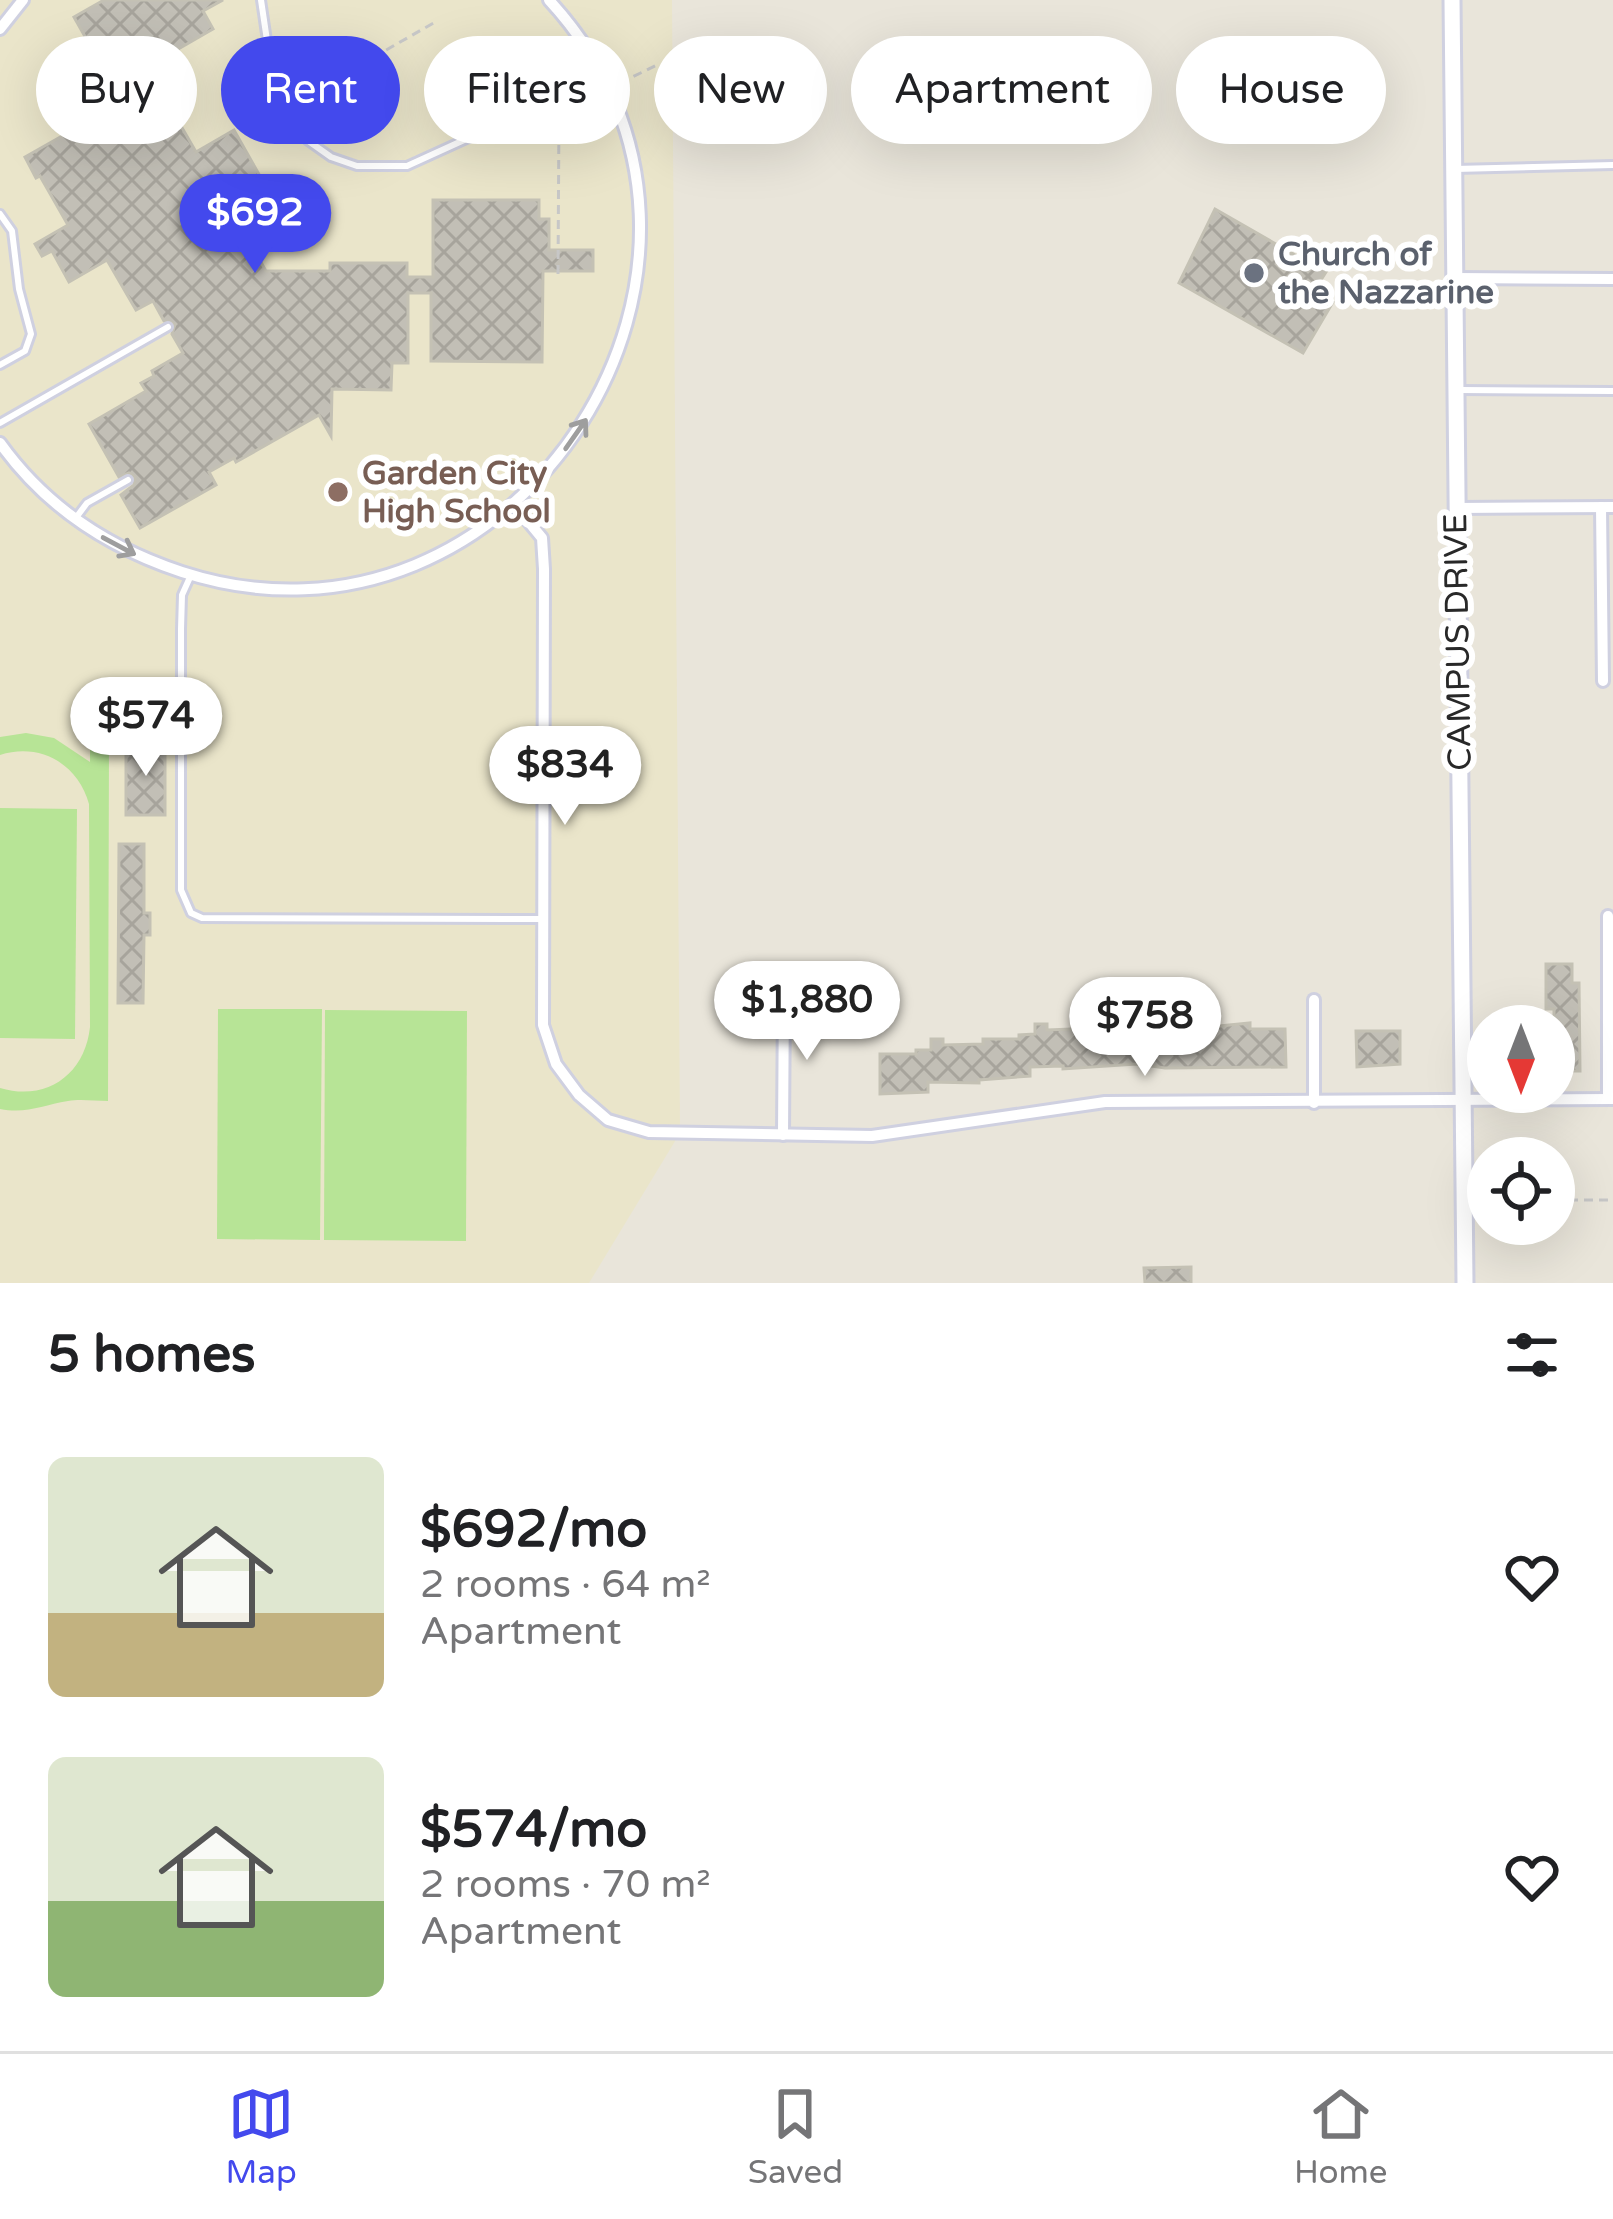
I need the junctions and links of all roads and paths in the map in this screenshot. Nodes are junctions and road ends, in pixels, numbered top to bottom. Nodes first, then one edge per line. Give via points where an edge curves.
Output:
1 (23, 0) edge
2 (261, 0) edge
3 (549, 0) edge
4 (1452, 0) edge
5 (437, 21) dead end
6 (0, 29) edge
7 (577, 36) edge
8 (400, 42) edge
9 (455, 144) edge
10 (559, 144) edge
11 (626, 144) edge
12 (1613, 165) edge
13 (1454, 169) junction
14 (0, 214) edge
15 (558, 274) dead end
16 (1455, 278) junction
17 (1613, 279) edge
18 (168, 328) dead end
19 (0, 365) edge
20 (1456, 390) junction
21 (1613, 391) edge
22 (0, 423) edge
23 (0, 443) edge
24 (128, 480) dead end
25 (514, 503) junction
26 (1607, 507) edge
27 (1457, 508) junction
28 (75, 519) junction
29 (191, 575) junction
30 (1603, 681) dead end
31 (1608, 916) dead end
32 (542, 920) junction
33 (784, 991) dead end
34 (1313, 1000) dead end
35 (1611, 1100) edge
36 (1463, 1102) junction
37 (1314, 1103) junction
38 (783, 1135) junction
39 (1575, 1199) edge
40 (1613, 1200) edge
41 (1466, 1283) edge

1 - 6 street
2 - 9 lane via 272,74 290,121 308,140 357,166 407,166
3 - 7 street
4 - 13 main road, CAMPUS DRIVE
5 - 8 path
10 - 15 path
25 -> 11 street via 587,420 614,364 638,245
12 - 13 lane
13 - 16 main road, CAMPUS DRIVE
14 - 19 lane via 12,231 31,334 25,351
16 - 17 street
16 - 20 main road, CAMPUS DRIVE
18 - 22 lane
20 - 21 lane
20 - 27 main road, CAMPUS DRIVE
23 - 28 street
24 - 28 lane via 87,502
25 - 29 street via 446,550 360,581 255,587
25 - 32 street via 542,538
26 - 27 street
26 - 30 street
27 - 36 main road, CAMPUS DRIVE
28 -> 29 street
29 - 32 lane via 181,628 181,890 191,913
31 - 35 street
32 - 38 street via 543,1025 556,1064 594,1108 649,1132
33 - 38 street
34 - 37 street
35 - 36 street
36 - 37 street
36 - 41 main road, CAMPUS DRIVE
37 - 38 street via 1105,1102 872,1136
39 - 40 path

